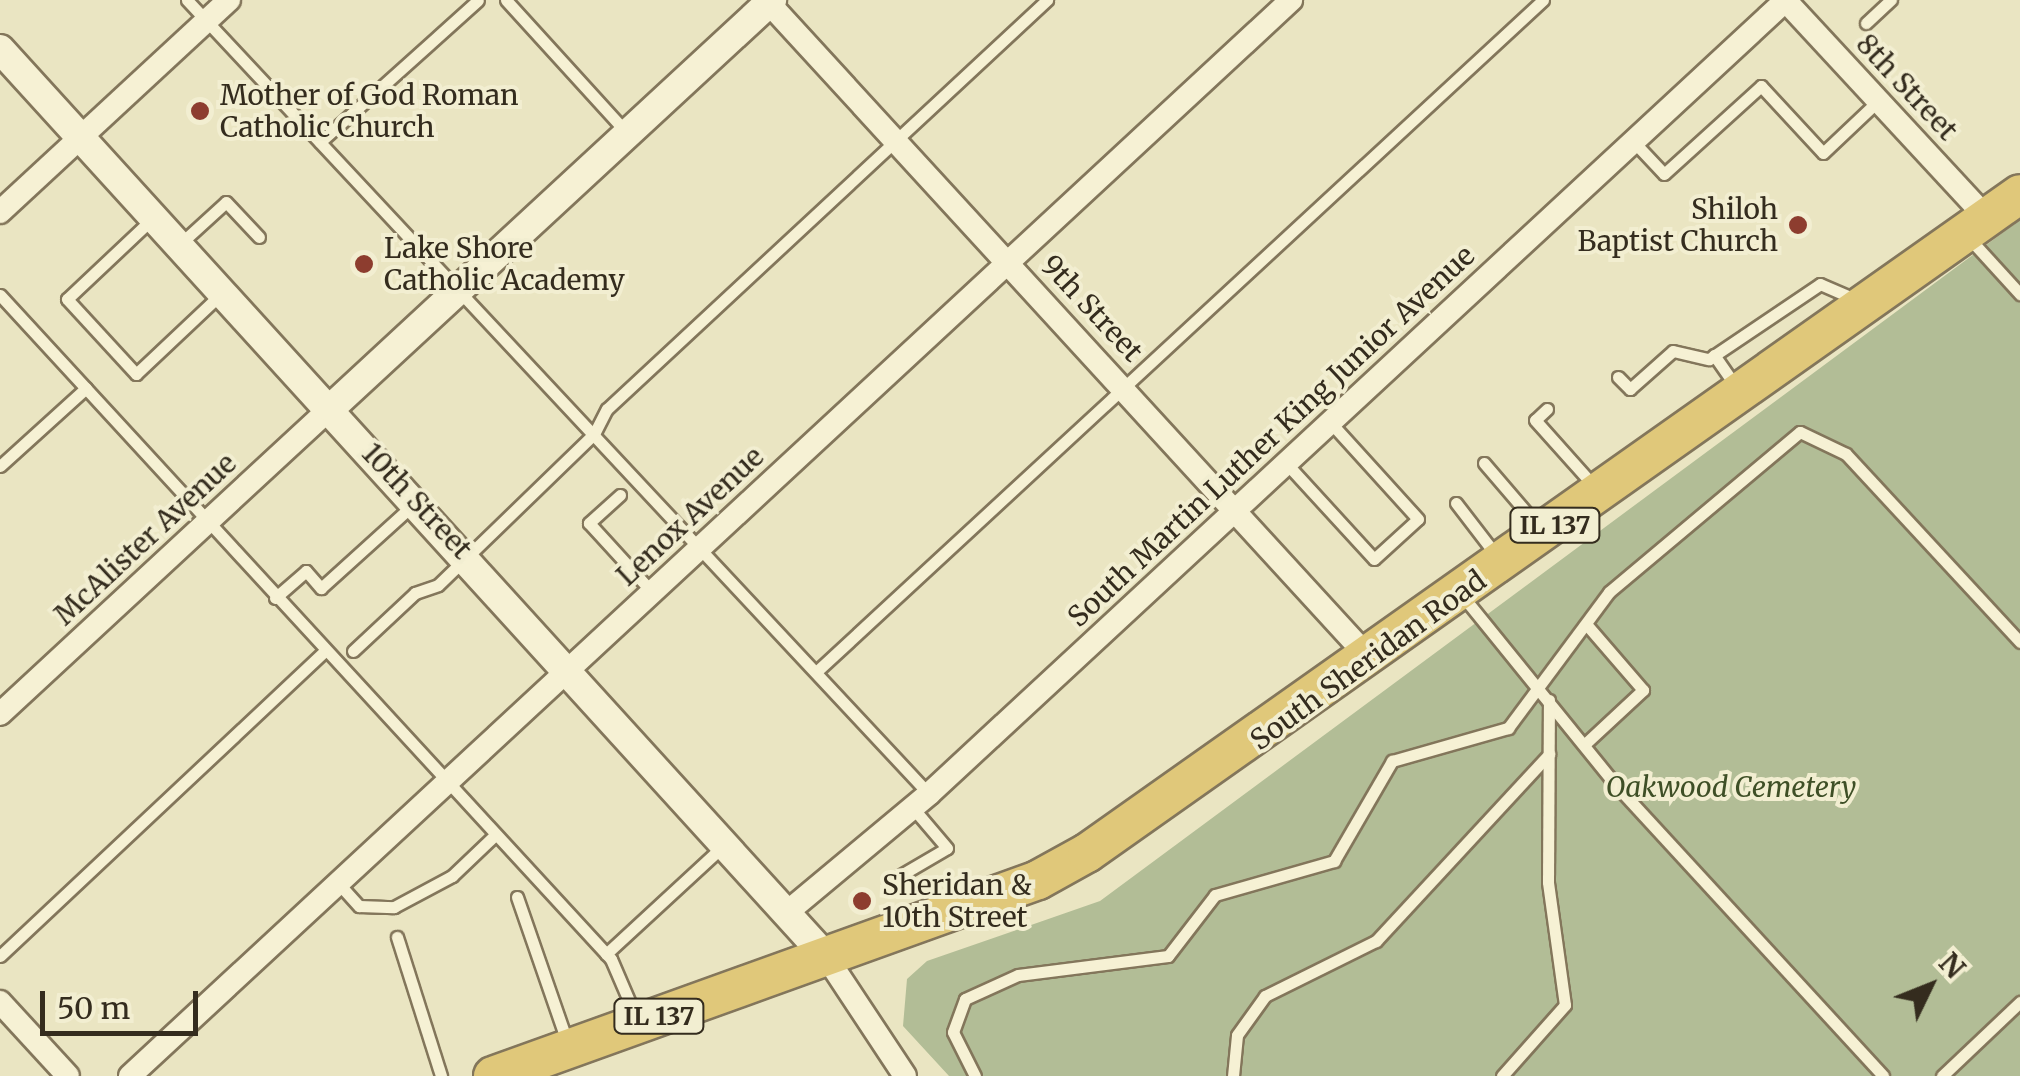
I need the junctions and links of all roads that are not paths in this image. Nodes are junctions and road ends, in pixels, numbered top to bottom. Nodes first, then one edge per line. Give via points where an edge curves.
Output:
1 (187, 0) edge
2 (228, 0) edge
3 (478, 0) edge
4 (506, 0) edge
5 (1047, 0) edge
6 (1291, 0) edge
7 (1543, 0) edge
8 (1785, 0) edge
9 (1891, 0) edge
10 (769, 1) edge
11 (207, 20) junction
12 (1866, 24) dead end
13 (0, 50) edge
14 (1878, 101) junction
15 (628, 134) junction
16 (82, 136) junction
17 (895, 141) junction
18 (1634, 141) junction
19 (320, 142) junction
20 (2020, 194) edge
21 (0, 212) edge
22 (155, 216) junction
23 (1974, 223) junction
24 (260, 237) dead end
25 (180, 244) junction
26 (1009, 263) junction
27 (224, 291) junction
28 (458, 292) junction
29 (2020, 294) edge
30 (0, 295) edge
31 (1860, 303) junction
32 (1714, 355) junction
33 (1618, 376) dead end
34 (1124, 386) junction
35 (86, 388) junction
36 (1740, 391) junction
37 (331, 408) junction
38 (1547, 409) dead end
39 (1330, 422) junction
40 (594, 434) junction
41 (1286, 463) junction
42 (1484, 463) dead end
43 (0, 466) edge
44 (1598, 492) junction
45 (620, 495) dead end
46 (417, 501) junction
47 (1456, 503) dead end
48 (1238, 508) junction
49 (207, 524) junction
50 (1543, 534) junction
51 (698, 550) junction
52 (467, 555) junction
53 (1501, 563) junction
54 (652, 592) junction
55 (1460, 593) junction
56 (275, 598) junction
57 (1586, 624) junction
58 (2020, 642) edge
59 (324, 652) junction
60 (353, 652) dead end
61 (1370, 659) junction
62 (572, 668) junction
63 (816, 672) junction
64 (1539, 688) junction
65 (1549, 700) junction
66 (0, 714) edge
67 (1586, 743) junction
68 (1549, 754) junction
69 (448, 784) junction
70 (921, 801) junction
71 (495, 835) junction
72 (729, 840) junction
73 (901, 875) dead end
74 (339, 884) junction
75 (516, 897) dead end
76 (791, 909) junction
77 (397, 937) dead end
78 (606, 954) junction
79 (0, 956) edge
80 (826, 958) junction
81 (0, 1002) edge
82 (2020, 1002) edge
83 (638, 1023) junction
84 (570, 1048) junction
85 (68, 1076) edge
86 (130, 1076) edge
87 (442, 1076) edge
88 (492, 1076) edge
89 (906, 1076) edge
90 (975, 1076) edge
91 (1233, 1076) edge
92 (1502, 1076) edge
93 (1883, 1076) edge
94 (1942, 1076) edge

1 - 11 lane
2 - 11 street
3 - 19 lane
4 - 15 lane
5 - 17 lane
6 - 26 street, Lenox Avenue
7 - 34 lane
8 - 14 street, 8th Street
8 - 18 street, South Martin Luther King Junior Avenue
9 - 12 lane
10 - 15 street
10 - 17 street, 9th Street
11 - 16 street
11 - 19 lane
13 - 16 street, 10th Street
14 - 18 lane via 1823,153 1761,86 1664,174
14 - 23 street, 8th Street
15 - 28 street
16 - 21 street
16 - 22 street, 10th Street
17 - 26 street, 9th Street
17 - 40 lane via 607,410
18 - 39 street, South Martin Luther King Junior Avenue
19 - 28 lane
20 - 23 highway, South Sheridan Road / IL 137
22 - 25 street, 10th Street
22 - 27 lane via 66,299 136,374
23 - 29 lane
23 - 31 highway, South Sheridan Road / IL 137
24 - 25 lane via 226,202
25 - 27 street, 10th Street
26 - 34 street, 9th Street
26 - 51 street, Lenox Avenue
27 - 37 street, 10th Street
28 - 37 street
28 - 40 lane
30 - 35 lane
31 - 32 lane via 1846,288 1820,284
31 - 36 highway, South Sheridan Road / IL 137
32 - 33 lane via 1674,350 1630,389
32 - 36 lane
34 - 48 street, 9th Street
34 - 63 lane
35 - 43 lane
35 - 49 lane
36 - 44 highway, South Sheridan Road / IL 137
37 - 46 street, 10th Street
37 - 49 street, McAlister Avenue
38 - 44 lane via 1536,420
39 - 41 street, South Martin Luther King Junior Avenue
39 - 41 lane via 1418,519 1374,559
40 - 51 lane
40 - 52 lane
41 - 48 street, South Martin Luther King Junior Avenue
42 - 50 lane
44 - 50 highway, South Sheridan Road / IL 137
45 - 54 lane via 589,524
46 - 52 street, 10th Street
46 - 56 lane via 320,588 306,571
47 - 53 lane
48 - 61 street, 9th Street
48 - 70 street, South Martin Luther King Junior Avenue
49 - 56 lane
49 - 66 street, McAlister Avenue
50 - 53 highway, South Sheridan Road / IL 137
51 - 54 street, Lenox Avenue
51 - 63 lane
52 - 60 lane
52 - 62 street, 10th Street
53 - 55 highway, South Sheridan Road / IL 137
54 - 62 street, Lenox Avenue
55 - 61 highway, South Sheridan Road / IL 137
55 - 64 lane
56 - 59 lane
57 - 58 lane via 1619,581 1810,431 1846,454
57 - 64 lane
57 - 67 lane via 1643,690
59 - 69 lane
59 - 79 lane
61 - 80 highway, South Sheridan Road / IL 137 via 1184,793 1055,871
62 - 69 street, Lenox Avenue
62 - 72 street, 10th Street
63 - 70 lane
64 - 65 lane
64 - 90 lane via 1497,734 1392,761 1334,861 1215,895 1178,950 1018,974 976,991 952,1032
65 - 67 lane
65 - 68 lane
67 - 93 lane
68 - 91 lane via 1376,941 1265,996 1237,1035
68 - 92 lane via 1548,882 1566,1005
69 - 71 lane
69 - 74 street, Lenox Avenue
70 - 73 lane via 947,848
70 - 76 street, South Martin Luther King Junior Avenue
71 - 74 lane via 452,876 394,908 359,906
71 - 78 lane
72 - 76 street, 10th Street
72 - 78 lane
74 - 86 street, Lenox Avenue
75 - 84 lane
76 - 80 street, 10th Street
77 - 87 lane
78 - 83 lane
80 - 83 highway, IL 137
80 - 89 street
81 - 85 street
82 - 94 lane
83 - 84 highway, IL 137
84 - 88 highway, IL 137

